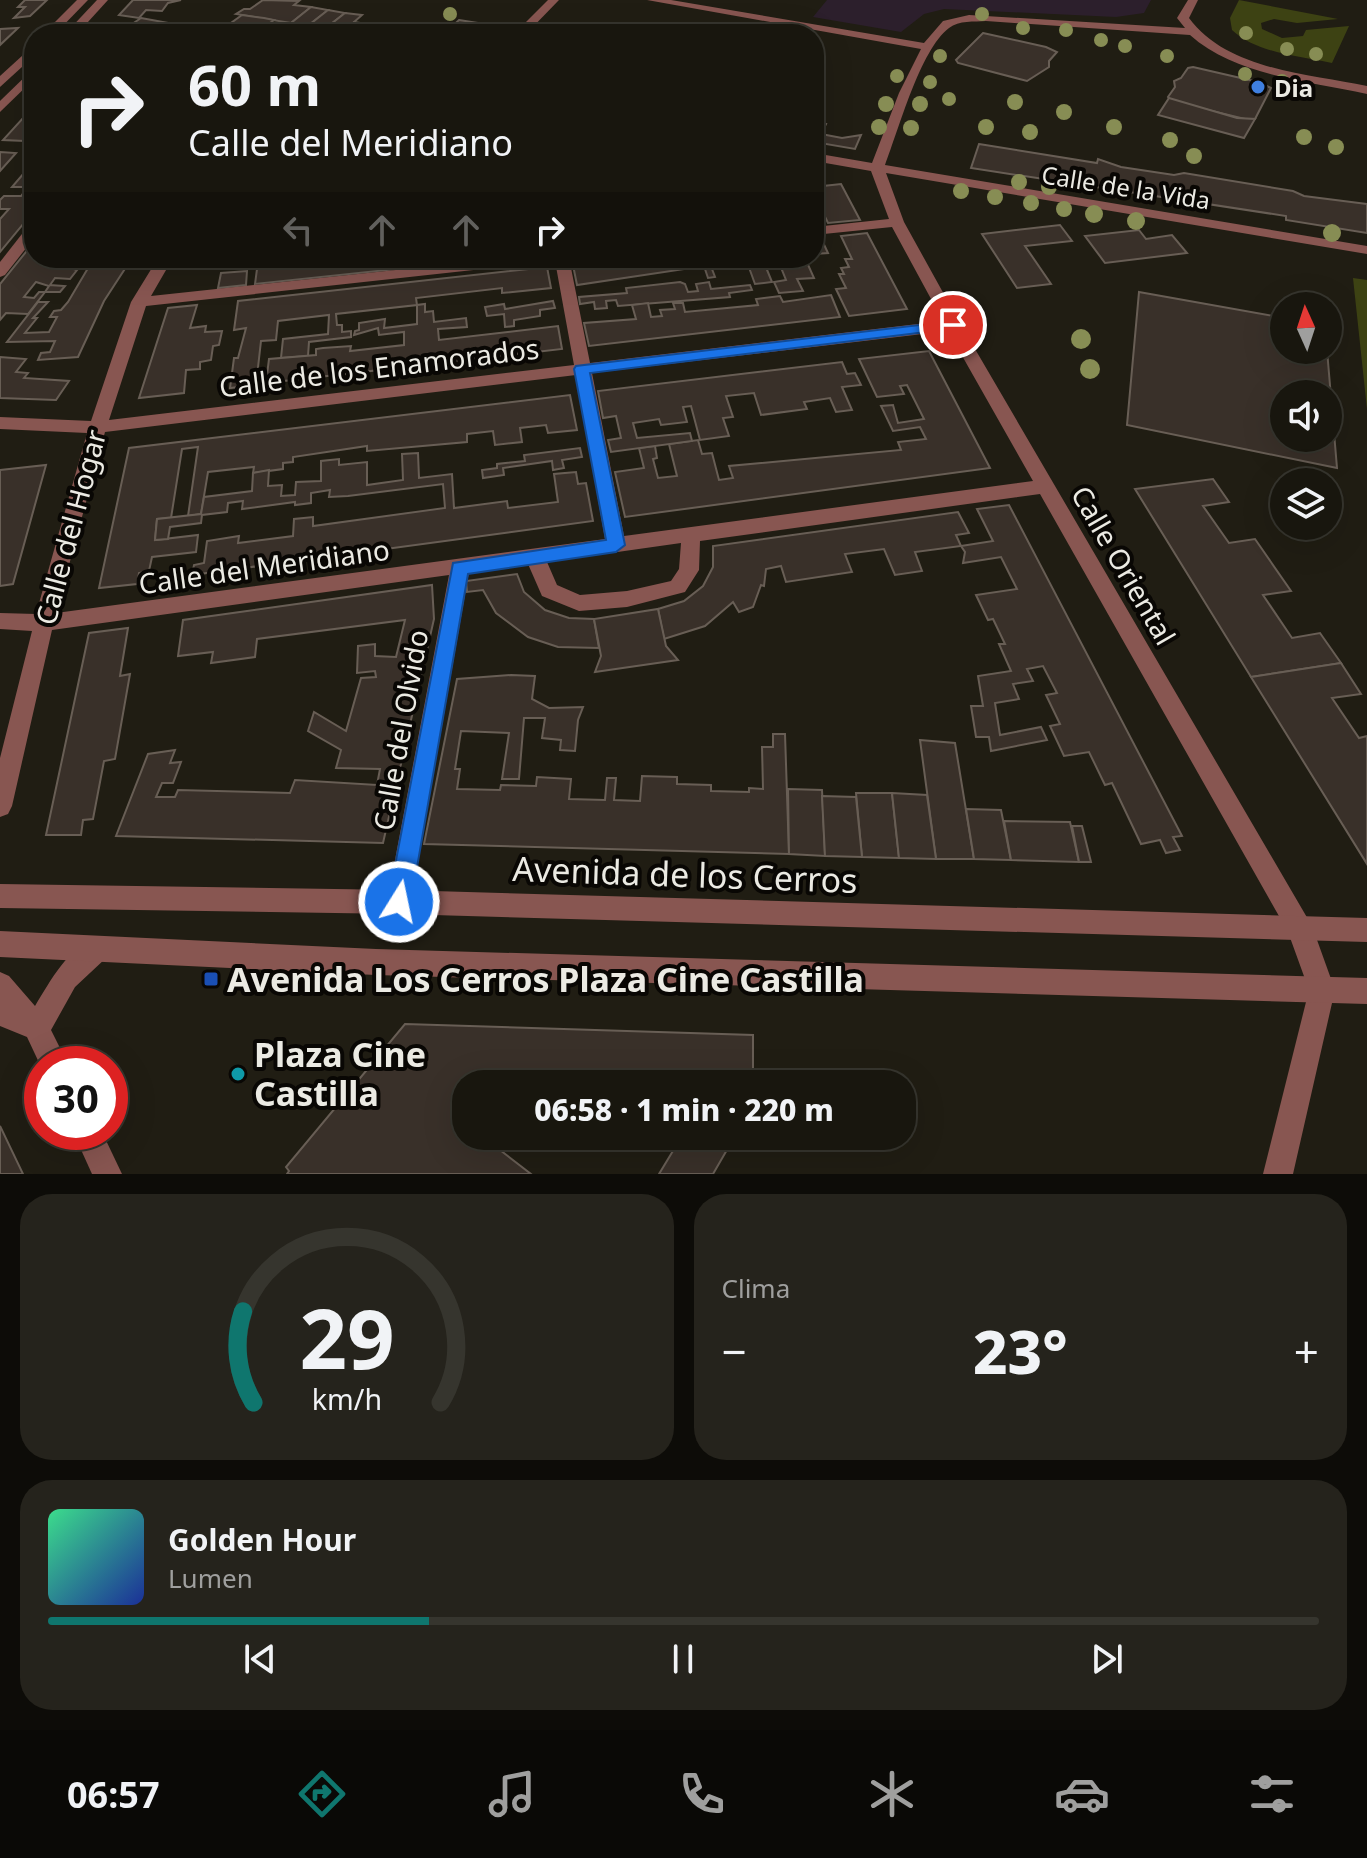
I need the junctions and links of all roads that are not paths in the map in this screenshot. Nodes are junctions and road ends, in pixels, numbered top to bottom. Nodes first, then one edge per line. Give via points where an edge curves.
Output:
1 (83, 0) edge
2 (103, 0) edge
3 (554, 0) edge
4 (652, 0) edge
5 (1193, 0) edge
6 (59, 24) edge
7 (80, 24) edge
8 (530, 24) edge
9 (793, 24) edge
10 (824, 29) edge
11 (1189, 32) junction
12 (929, 47) junction
13 (24, 59) edge
14 (0, 83) edge
15 (24, 83) edge
16 (1367, 90) edge
17 (0, 108) edge
18 (824, 159) edge
19 (877, 168) junction
20 (897, 222) junction
21 (824, 230) edge
22 (24, 241) edge
23 (1367, 250) edge
24 (160, 268) edge
25 (457, 268) edge
26 (564, 268) edge
27 (0, 272) edge
28 (139, 302) junction
29 (953, 325) junction
30 (581, 369) junction
31 (0, 423) edge
32 (97, 427) junction
33 (1047, 486) junction
34 (691, 535) junction
35 (616, 545) junction
36 (535, 557) junction
37 (460, 568) junction
38 (0, 621) edge
39 (44, 623) junction
40 (0, 806) edge
41 (0, 896) edge
42 (399, 902) junction
43 (1299, 926) junction
44 (1367, 930) edge
45 (0, 944) edge
46 (97, 949) junction
47 (0, 985) edge
48 (1322, 990) junction
49 (1367, 991) edge
50 (0, 1013) edge
51 (37, 1029) junction
52 (45, 1046) edge
53 (96, 1150) edge
54 (107, 1174) edge
55 (1278, 1174) edge

1 - 6 street
2 - 7 street
3 - 8 street
4 - 9 street
5 - 11 street via 1183,18
10 - 12 street
11 - 12 street via 961,19 944,25
11 - 16 street via 1226,57
12 - 19 street
13 - 14 street
15 - 17 street
18 - 19 street, Calle de la Vida
19 - 20 street, Calle Oriental
19 - 23 street, Calle de la Vida
20 - 21 street
20 - 29 street, Calle Oriental
22 - 27 street
24 - 28 street, Calle del Hogar
25 - 28 street
26 - 30 street
28 - 32 street, Calle del Hogar
29 - 30 street, Calle de los Enamorados
29 - 33 street, Calle Oriental
30 - 32 street, Calle de los Enamorados
30 - 35 street
31 - 32 street, Calle de los Enamorados
32 - 39 street, Calle del Hogar
33 - 34 street, Calle del Meridiano
33 - 43 street, Calle Oriental
34 - 35 street, Calle del Meridiano
34 - 36 street via 689,570 678,587 627,599 579,603 549,590
35 - 36 street, Calle del Meridiano
36 - 37 street, Calle del Meridiano
37 - 39 street, Calle del Meridiano
37 - 42 street, Calle del Olvido
38 - 39 street, Calle del Meridiano
39 - 40 street, Calle del Hogar
41 - 42 street, Avenida de los Cerros
42 - 43 street, Avenida de los Cerros
43 - 44 street, Avenida de los Cerros
43 - 48 street, Calle Oriental
45 - 46 street
46 - 48 street
46 - 51 street via 66,978
47 - 51 street
48 - 49 street
48 - 55 street
50 - 51 street
51 - 52 street
53 - 54 street

